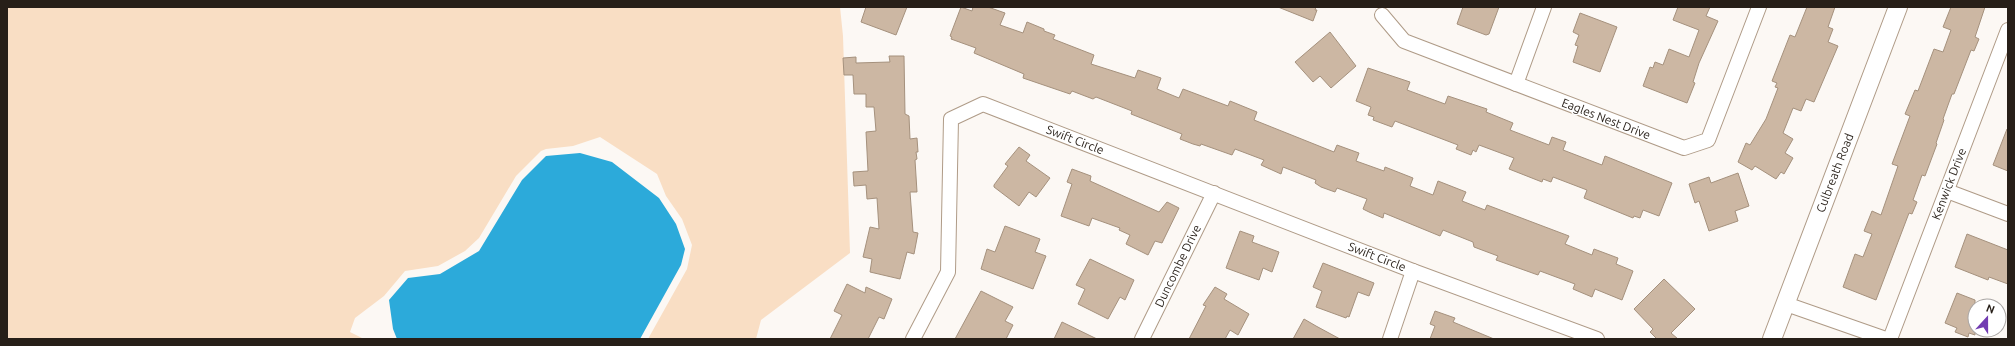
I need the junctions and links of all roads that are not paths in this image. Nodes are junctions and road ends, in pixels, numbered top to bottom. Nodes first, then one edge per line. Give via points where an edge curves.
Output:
1 (1544, 7) edge
2 (1759, 7) edge
3 (1898, 7) edge
4 (1382, 16) dead end
5 (2007, 36) edge
6 (1516, 84) junction
7 (1947, 191) junction
8 (1214, 193) junction
9 (2008, 214) edge
10 (1413, 272) junction
11 (1786, 304) junction
12 (913, 339) edge
13 (1142, 339) edge
14 (1390, 339) edge
15 (1597, 339) edge
16 (1772, 339) edge
17 (1886, 339) edge
18 (1890, 339) edge

1 - 6 street
2 - 6 street, Eagles Nest Drive via 1708,140 1684,148
3 - 11 street, Culbreath Road
4 - 6 street, Eagles Nest Drive via 1404,41
5 - 7 street, Kenwick Drive
7 - 9 street
7 - 18 street, Kenwick Drive
8 - 10 street, Swift Circle
8 - 12 street, Swift Circle via 983,104 951,119 948,272
8 - 13 street, Duncombe Drive
10 - 14 street, Swift Circle
10 - 15 street, Swift Circle
11 - 16 street, Culbreath Road
11 - 17 street

